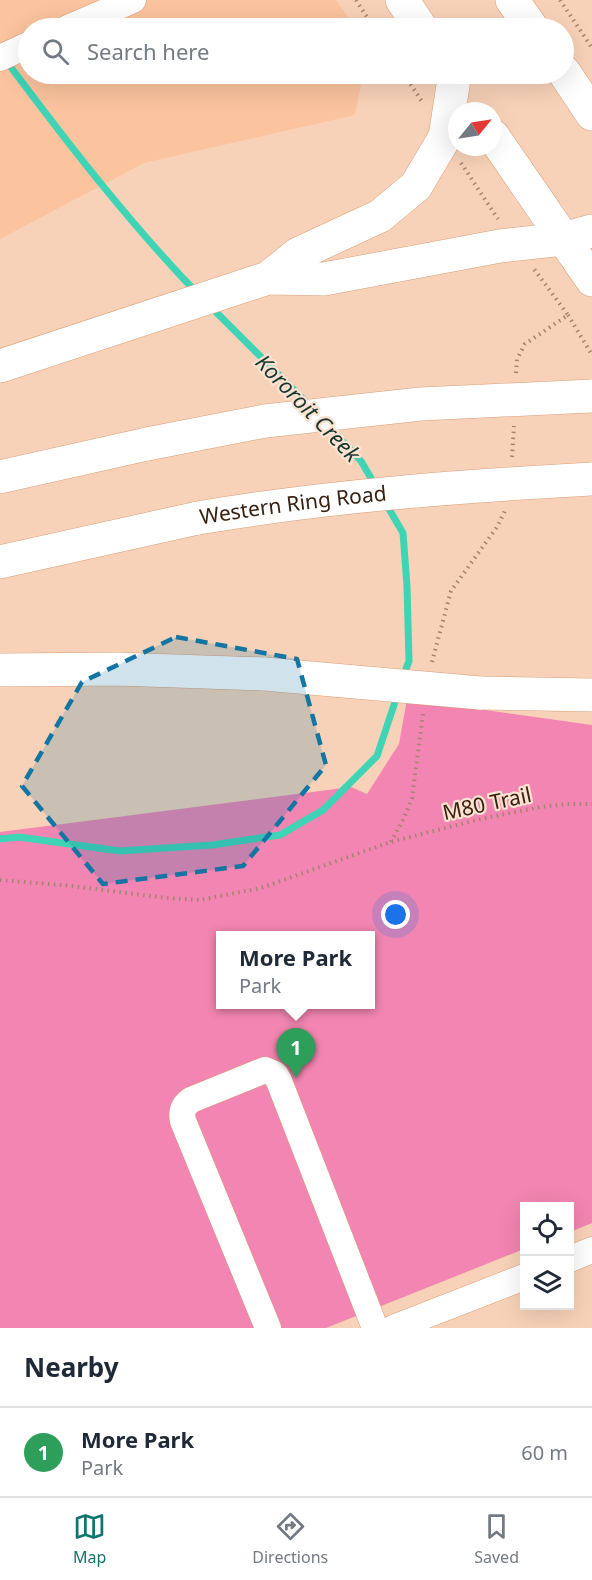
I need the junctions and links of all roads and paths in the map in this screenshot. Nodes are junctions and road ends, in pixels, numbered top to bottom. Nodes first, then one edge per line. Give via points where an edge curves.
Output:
1 (133, 0) edge
2 (356, 0) edge
3 (402, 0) edge
4 (512, 0) edge
5 (560, 0) edge
6 (91, 18) edge
7 (368, 18) edge
8 (414, 18) edge
9 (525, 18) edge
10 (572, 18) edge
11 (574, 21) edge
12 (592, 48) edge
13 (18, 49) edge
14 (0, 57) edge
15 (411, 84) edge
16 (451, 84) edge
17 (457, 84) edge
18 (573, 84) edge
19 (470, 102) edge
20 (589, 105) edge
21 (445, 137) junction
22 (502, 146) edge
23 (578, 235) edge
24 (517, 245) junction
25 (268, 278) junction
26 (592, 280) edge
27 (568, 315) junction
28 (592, 355) edge
29 (0, 366) edge
30 (516, 380) dead end
31 (592, 396) edge
32 (514, 422) dead end
33 (512, 467) dead end
34 (0, 477) edge
35 (592, 479) edge
36 (509, 502) dead end
37 (0, 562) edge
38 (431, 668) dead end
39 (0, 670) edge
40 (560, 694) junction
41 (592, 695) edge
42 (592, 701) edge
43 (424, 710) dead end
44 (592, 804) edge
45 (390, 842) junction
46 (0, 880) edge
47 (592, 1250) edge
48 (574, 1257) edge
49 (520, 1278) edge
50 (268, 1328) edge
51 (375, 1328) edge
52 (393, 1328) edge

1 - 6 street
2 - 7 path
3 - 8 highway
4 - 9 highway
5 - 10 path
11 - 12 path
13 - 14 street
15 - 21 path
16 - 21 highway
17 - 19 highway
18 - 20 highway
21 - 24 path
21 - 25 highway via 416,186 380,216 298,254
22 - 23 highway
23 - 24 highway
23 - 26 highway
24 - 25 highway via 324,279
24 - 27 path
25 - 29 highway
27 - 28 path
27 - 30 path via 525,344 517,359
31 - 34 highway, bridge via 421,404 265,421
32 - 33 path
35 - 37 highway, Western Ring Road, bridge via 280,504
36 - 38 path via 497,527 451,591
39 - 40 highway, bridge via 265,674 480,693
40 - 41 highway
40 - 42 highway
43 - 45 path via 410,808
44 - 45 path, M80 Trail via 520,810
45 - 46 path, M80 Trail via 261,888 200,900
47 - 48 street
49 - 52 street
50 - 51 street via 182,1114 191,1100 266,1070 279,1081

